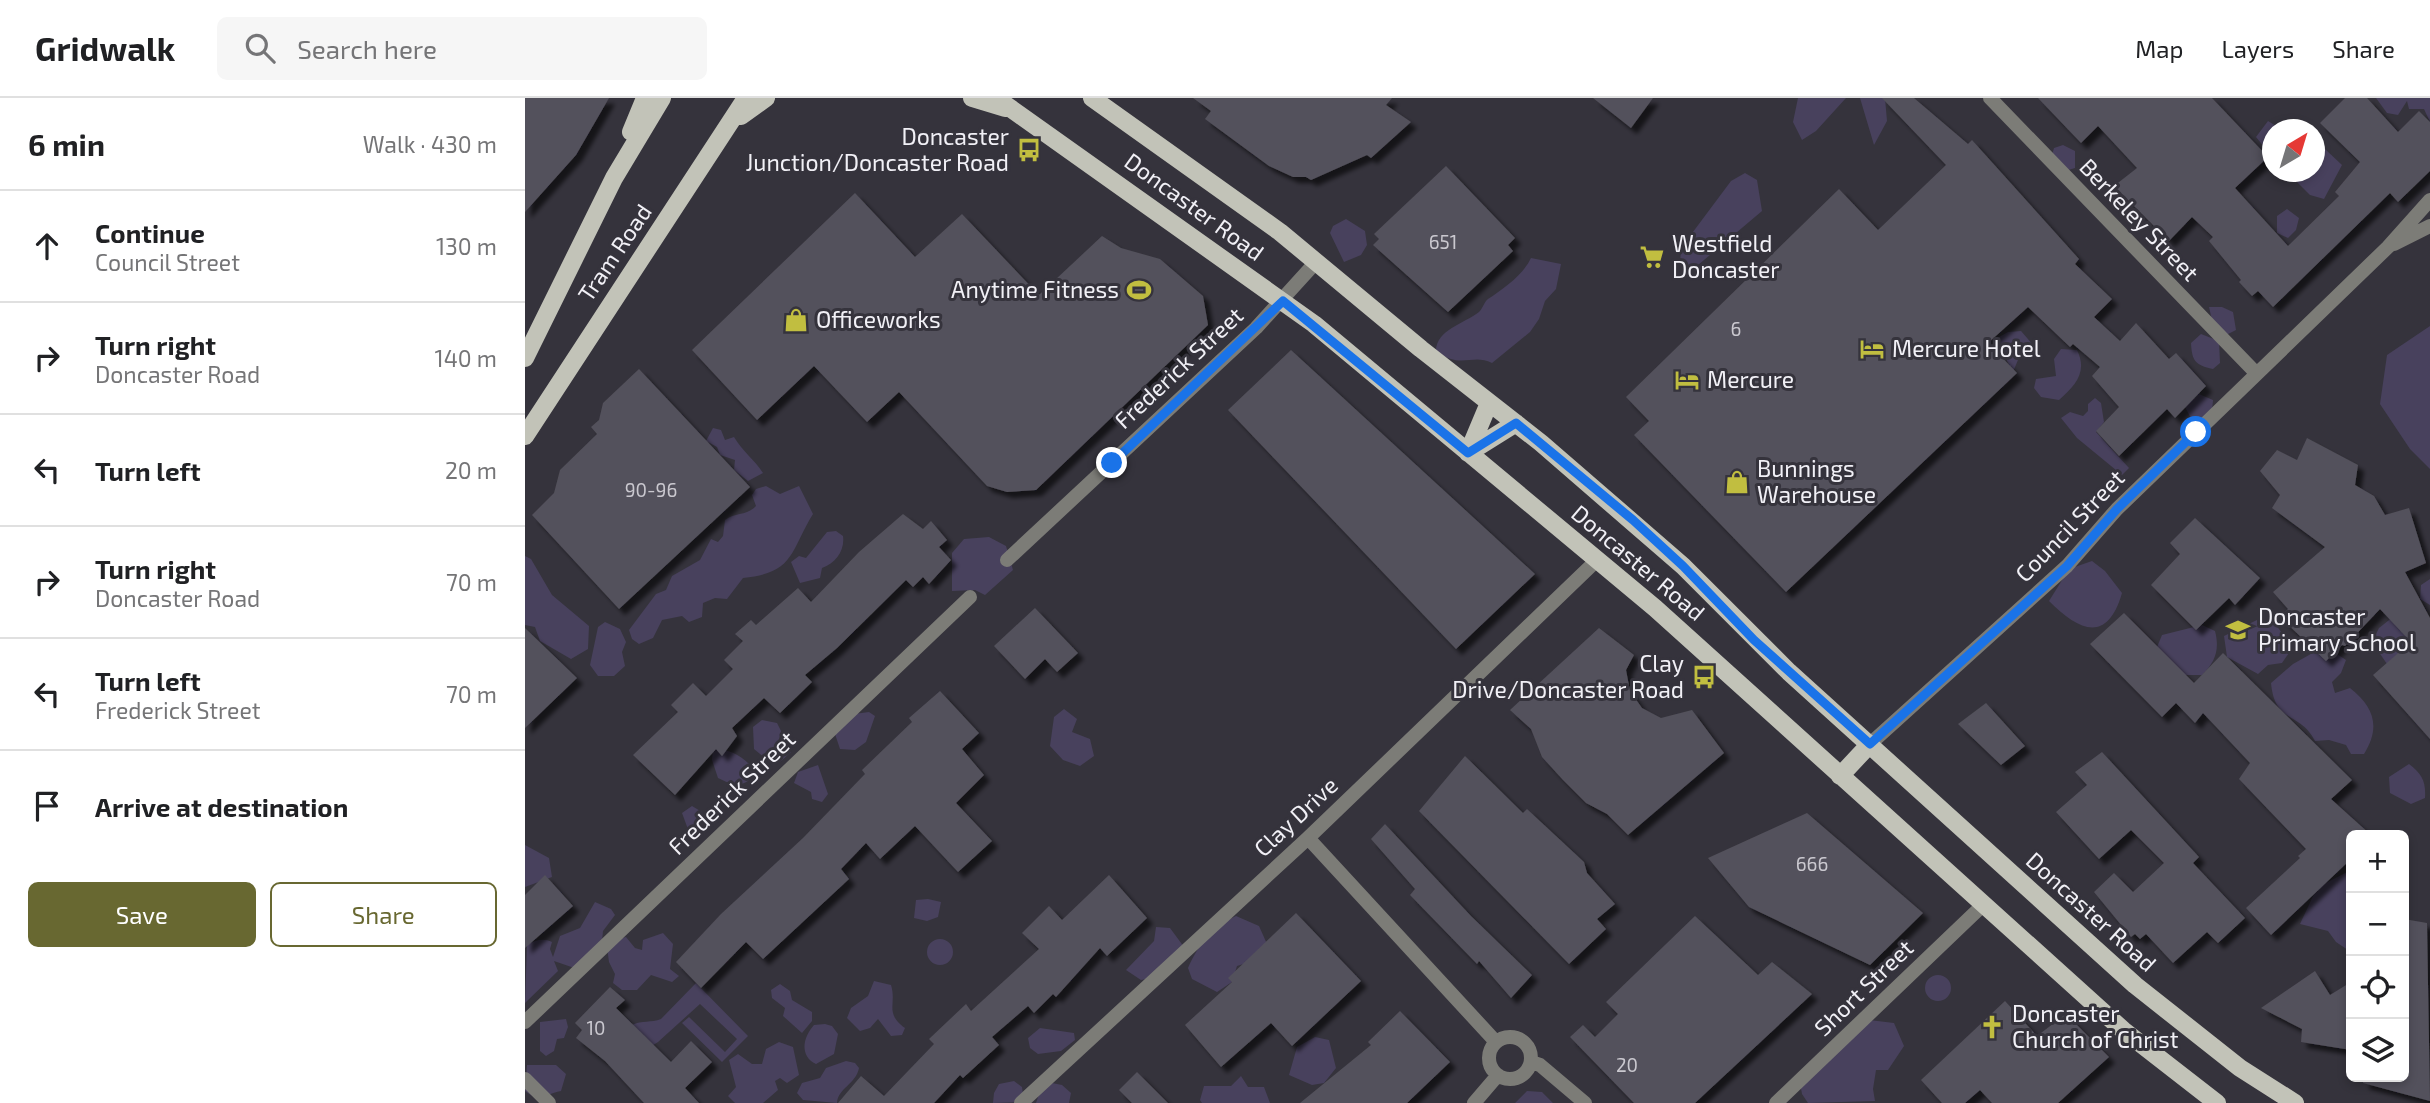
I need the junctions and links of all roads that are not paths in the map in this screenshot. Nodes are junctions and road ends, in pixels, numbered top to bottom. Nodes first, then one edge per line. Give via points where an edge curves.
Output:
1 (645, 98) edge
2 (662, 98) edge
3 (746, 98) edge
4 (766, 98) edge
5 (972, 98) edge
6 (996, 98) edge
7 (1092, 98) edge
8 (1990, 98) edge
9 (1022, 113) junction
10 (727, 130) junction
11 (614, 178) junction
12 (2430, 201) edge
13 (2430, 226) edge
14 (2388, 247) junction
15 (1316, 262) junction
16 (1283, 301) junction
17 (525, 358) edge
18 (2256, 373) junction
19 (1489, 402) junction
20 (1516, 423) junction
21 (525, 436) edge
22 (1468, 453) junction
23 (1007, 560) dead end
24 (1597, 560) junction
25 (970, 597) dead end
26 (1870, 744) junction
27 (1840, 776) junction
28 (1308, 838) junction
29 (1983, 905) junction
30 (525, 1021) edge
31 (1496, 1042) junction
32 (1531, 1062) junction
33 (1498, 1075) junction
34 (525, 1079) edge
35 (549, 1103) edge
36 (1021, 1103) edge
37 (1475, 1103) edge
38 (1585, 1103) edge
39 (1776, 1103) edge
40 (2217, 1103) edge
41 (2295, 1103) edge

1 - 11 main road
2 - 11 main road, Tram Road
3 - 10 main road, Tram Road
4 - 10 main road
5 - 9 main road
6 - 9 main road, Doncaster Road
7 - 15 main road, Doncaster Road via 1232,196
8 - 18 street, Berkeley Street
9 - 16 main road, Doncaster Road
10 - 21 main road, Tram Road
11 - 17 main road, Tram Road
12 - 14 street, Council Street
13 - 14 street, Council Street
14 - 18 street, Council Street
15 - 16 street, Frederick Street
15 - 19 main road, Doncaster Road
16 - 22 main road, Doncaster Road
16 - 23 street, Frederick Street
18 - 26 street, Council Street via 2117,509 2067,566
19 - 20 main road, Doncaster Road
19 - 22 main road
20 - 22 main road
20 - 26 main road, Doncaster Road via 1673,557 1754,640
22 - 24 main road, Doncaster Road
24 - 27 main road, Doncaster Road
24 - 28 street, Clay Drive
25 - 30 street, Frederick Street
26 - 27 main road
26 - 41 main road, Doncaster Road via 2135,985 2240,1068
27 - 29 main road, Doncaster Road
28 - 31 street
28 - 36 street, Clay Drive
29 - 39 street, Short Street
29 - 40 main road, Doncaster Road via 2123,1030
31 - 32 street via 1510,1037 1524,1042
31 - 33 street via 1489,1055
32 - 33 street via 1518,1078
32 - 38 street
33 - 37 street
34 - 35 street

